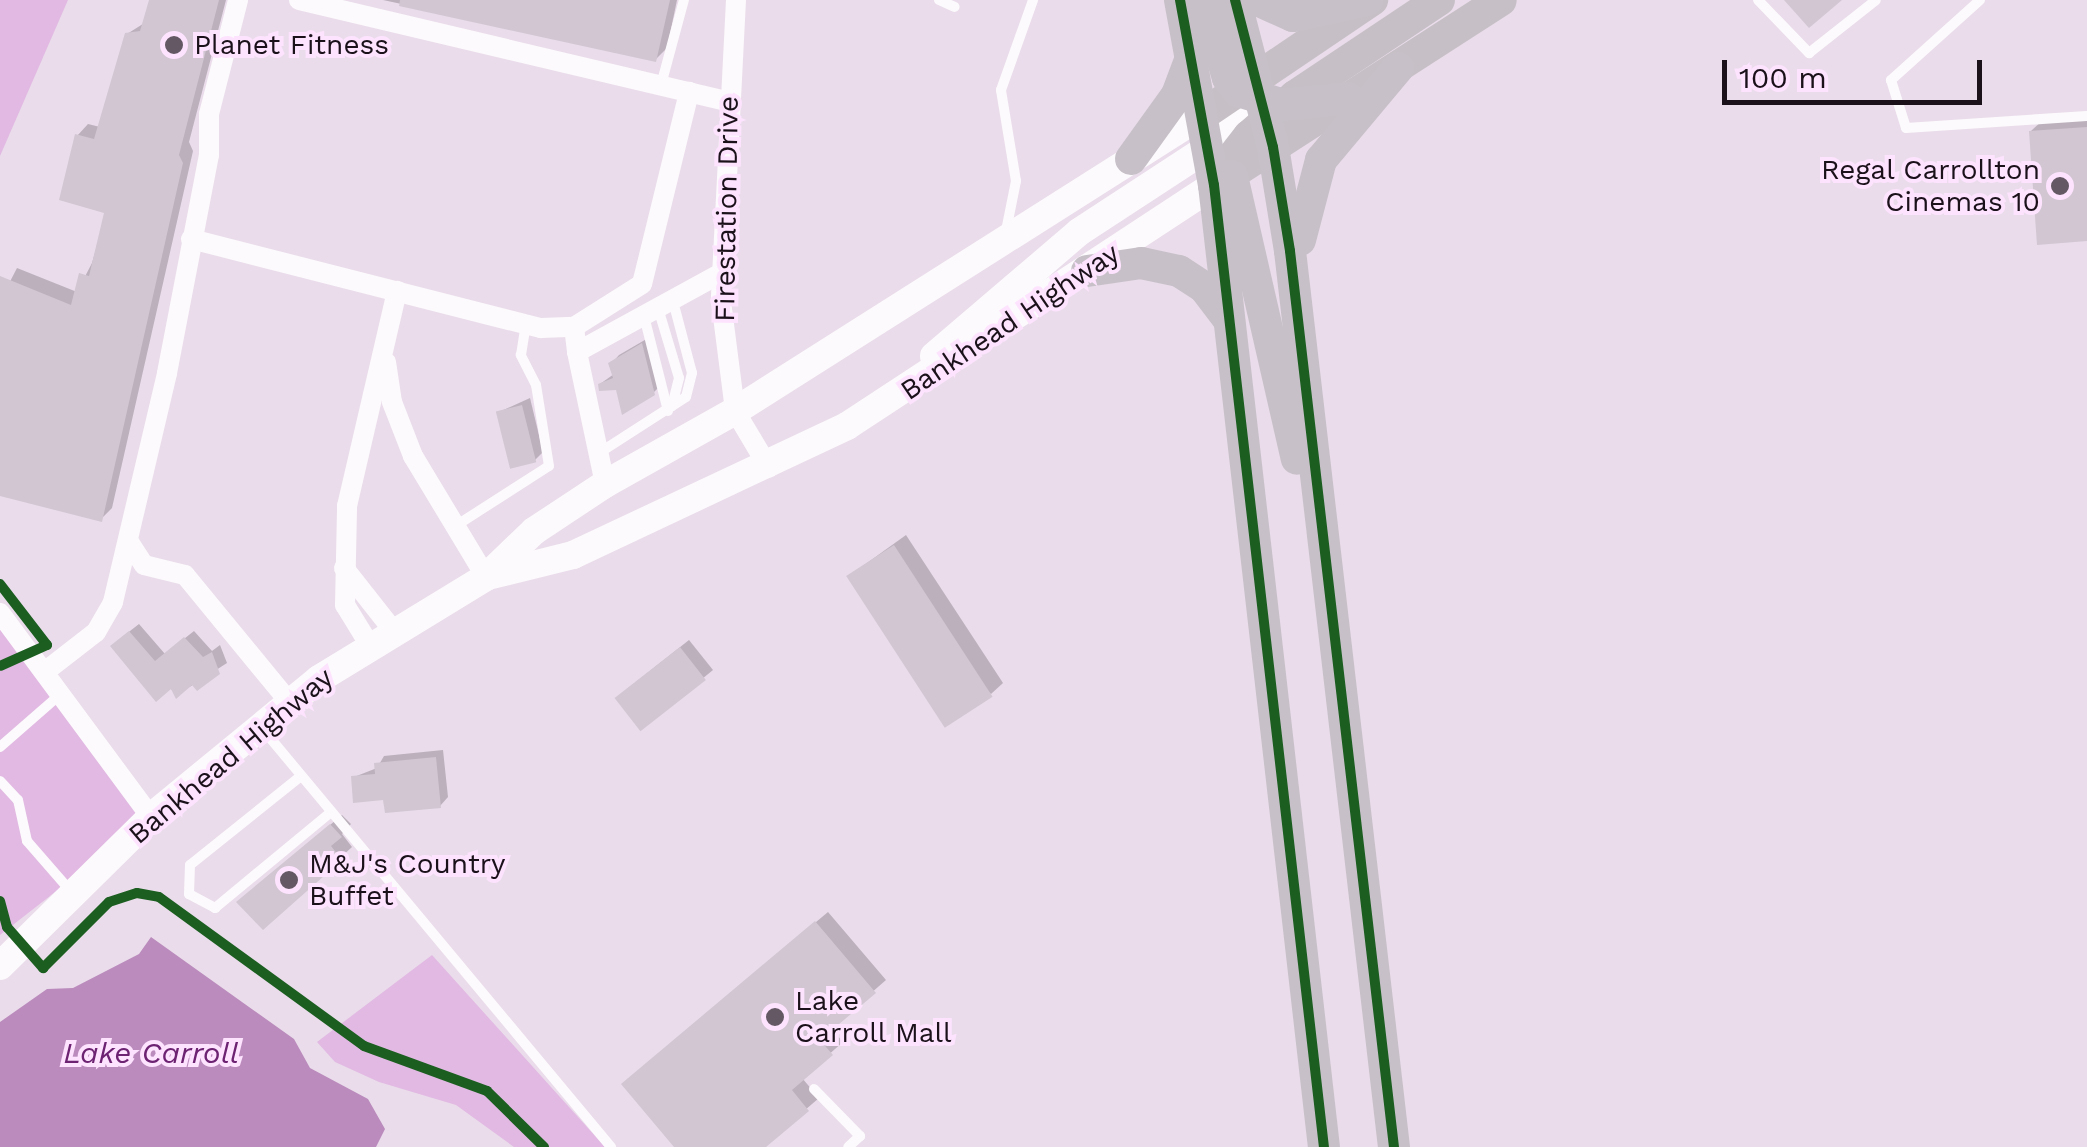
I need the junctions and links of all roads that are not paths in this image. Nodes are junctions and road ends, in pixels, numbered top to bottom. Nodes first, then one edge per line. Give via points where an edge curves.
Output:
1 (238, 0) edge
2 (299, 0) edge
3 (684, 0) edge
4 (736, 0) edge
5 (939, 0) edge
6 (1033, 0) edge
7 (1180, 0) edge
8 (1205, 0) edge
9 (1235, 0) edge
10 (1256, 0) edge
11 (1370, 0) edge
12 (1439, 0) edge
13 (1501, 0) edge
14 (1758, 0) edge
15 (1876, 0) edge
16 (1980, 0) edge
17 (955, 7) dead end
18 (1193, 50) junction
19 (1398, 68) junction
20 (661, 85) junction
21 (688, 92) junction
22 (726, 101) junction
23 (1262, 106) junction
24 (2087, 116) edge
25 (1218, 153) junction
26 (1132, 159) junction
27 (1913, 208) dead end
28 (1966, 208) dead end
29 (190, 238) junction
30 (1004, 240) junction
31 (1087, 270) junction
32 (721, 272) junction
33 (1294, 279) junction
34 (397, 291) junction
35 (658, 307) junction
36 (1229, 320) junction
37 (526, 324) junction
38 (574, 326) junction
39 (384, 345) junction
40 (577, 352) junction
41 (735, 411) junction
42 (669, 412) junction
43 (870, 414) junction
44 (598, 453) junction
45 (769, 468) junction
46 (605, 484) junction
47 (458, 526) junction
48 (129, 542) junction
49 (486, 577) junction
50 (0, 613) edge
51 (1335, 633) junction
52 (381, 637) junction
53 (47, 670) junction
54 (63, 693) junction
55 (290, 703) junction
56 (260, 726) junction
57 (0, 748) edge
58 (301, 776) junction
59 (0, 781) edge
60 (331, 812) junction
61 (151, 817) junction
62 (74, 894) junction
63 (0, 966) edge
64 (814, 1089) dead end
65 (611, 1147) edge
66 (848, 1147) edge
67 (1324, 1147) edge
68 (1394, 1147) edge

1 - 29 street via 209,114 209,155
2 - 20 street
3 - 20 lane
4 - 22 street, Firestation Drive
5 - 17 lane
6 - 30 lane via 1001,90 1016,181
7 - 18 highway
8 - 23 highway via 1228,78
9 - 23 highway
10 - 11 highway via 1292,16
11 - 23 main road, Bankhead Highway
12 - 23 main road
13 - 19 main road, Bankhead Highway
14 - 15 lane via 1809,53
16 - 24 lane via 1891,80 1906,128
18 - 25 highway
18 - 26 highway via 1177,94
19 - 23 main road, Bankhead Highway via 1348,98
19 - 33 highway via 1315,171
20 - 21 street
21 - 22 street
21 - 38 street via 642,284
22 - 32 street, Firestation Drive
23 - 25 main road, Bankhead Highway
23 - 25 main road, Bankhead Highway
23 - 33 highway
25 - 26 main road, Bankhead Highway
25 - 31 main road, Bankhead Highway
25 - 36 highway
25 - 43 main road via 1078,232
25 - 51 highway
26 - 30 main road, Bankhead Highway
27 - 28 lane
29 - 34 street
29 - 48 street
30 - 41 main road, Bankhead Highway
31 - 36 highway via 1141,263 1179,270 1204,287
31 - 43 main road, Bankhead Highway
32 - 35 street
32 - 41 street, Firestation Drive
33 - 51 highway
34 - 37 street
34 - 39 street
35 - 40 street
35 - 42 lane
35 - 42 lane via 679,378
35 - 42 lane via 692,373 686,398
36 - 67 highway
37 - 38 street
37 - 47 lane via 522,355 536,386 550,466
38 - 40 street
39 - 47 street via 400,428
39 - 52 street via 348,494 344,568 345,604
40 - 44 street
41 - 45 street, Firestation Drive
41 - 46 main road, Bankhead Highway
42 - 44 lane
43 - 45 main road, Bankhead Highway
44 - 46 street
45 - 49 main road, Bankhead Highway via 573,555
46 - 49 main road, Bankhead Highway via 534,530
47 - 49 street
48 - 53 street via 113,602 96,632
48 - 55 street via 144,565 185,576
49 - 52 main road, Bankhead Highway
50 - 53 street
51 - 68 highway
52 - 55 main road, Bankhead Highway
53 - 54 street
54 - 57 lane
54 - 61 street
55 - 56 main road, Bankhead Highway
56 - 58 lane
56 - 61 main road, Bankhead Highway
58 - 60 lane
58 - 60 lane via 190,866 189,894 215,908
59 - 62 lane via 18,800 27,842
60 - 65 lane
61 - 62 main road, Bankhead Highway
62 - 63 main road, Bankhead Highway
64 - 66 lane via 860,1136

